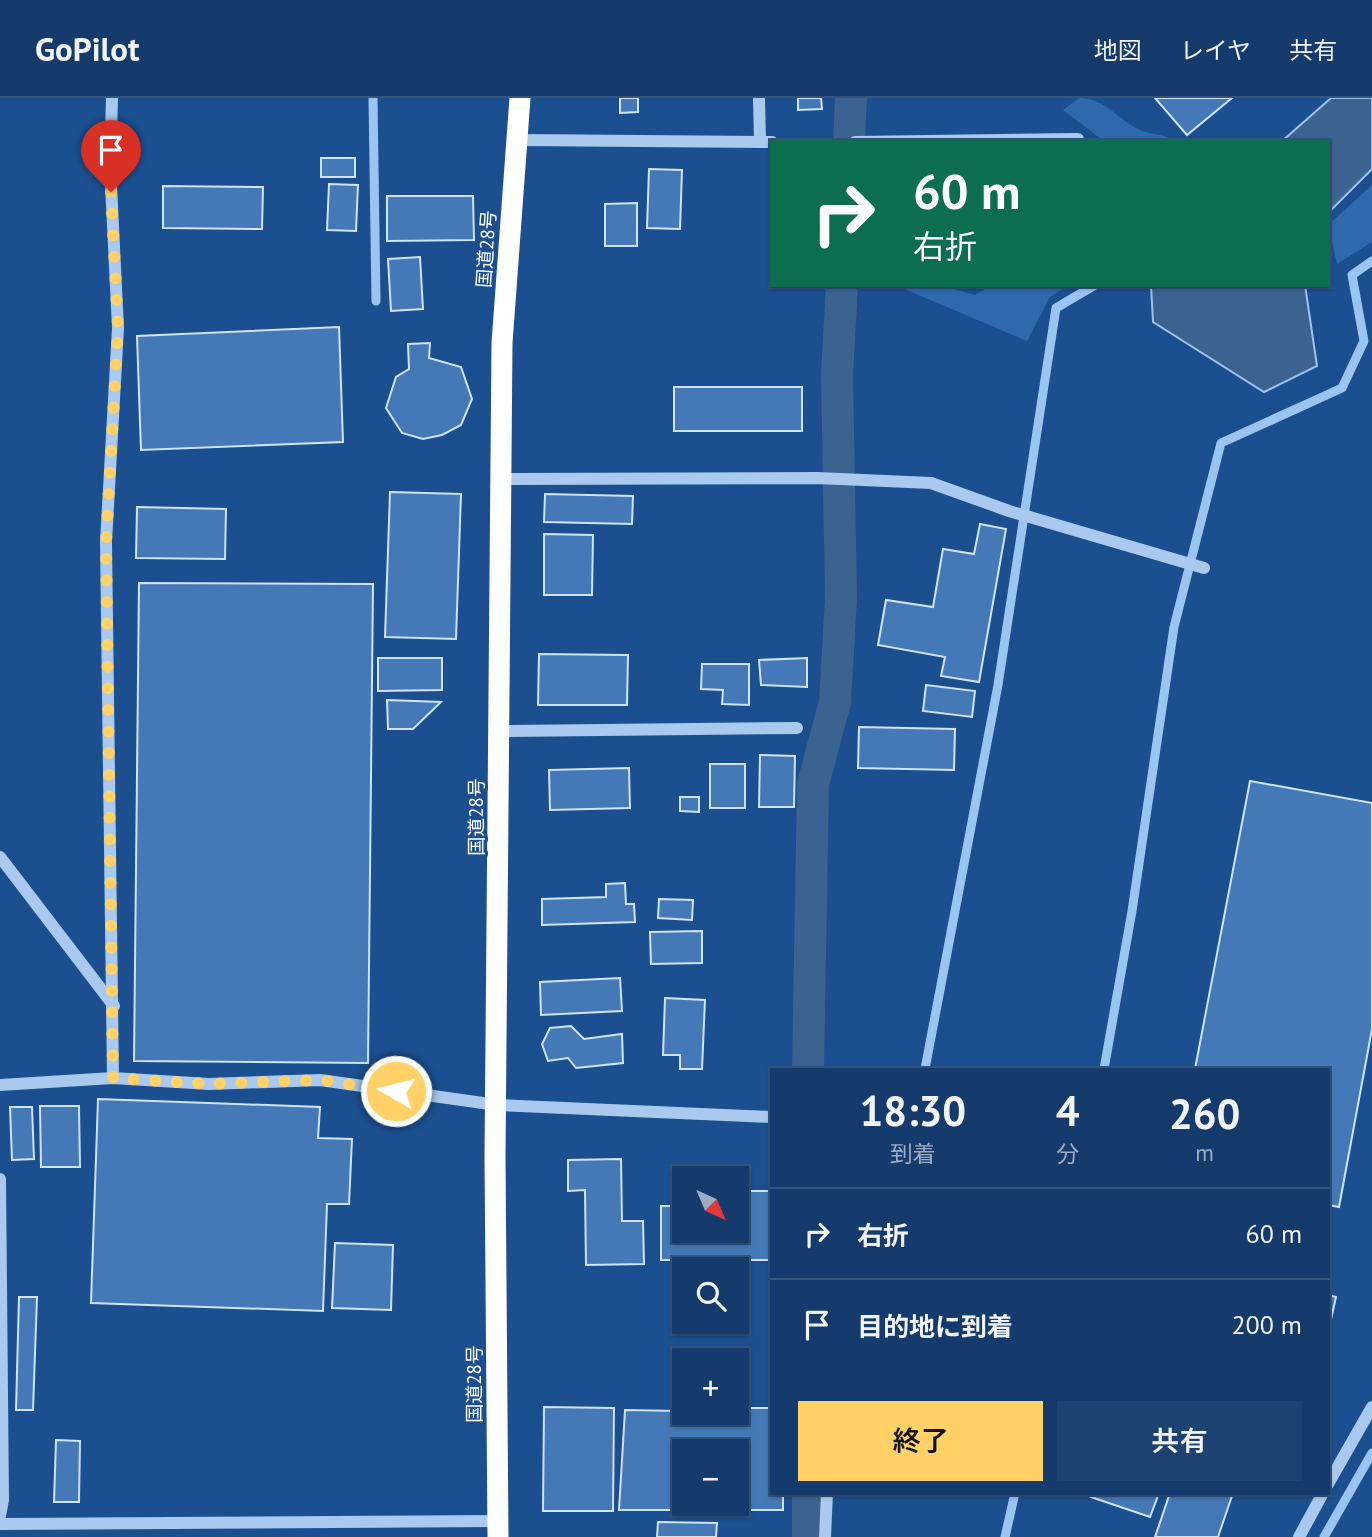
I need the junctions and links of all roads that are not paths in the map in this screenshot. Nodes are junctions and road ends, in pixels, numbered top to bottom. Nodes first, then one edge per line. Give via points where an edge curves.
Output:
1 (112, 98) edge
2 (520, 98) edge
3 (759, 98) edge
4 (517, 139) junction
5 (1077, 139) dead end
6 (1004, 140) edge
7 (766, 142) edge
8 (501, 479) junction
9 (1204, 568) dead end
10 (797, 728) dead end
11 (499, 731) junction
12 (0, 856) edge
13 (114, 1007) junction
14 (113, 1078) junction
15 (0, 1084) edge
16 (497, 1105) junction
17 (770, 1117) edge
18 (0, 1179) edge
19 (1372, 1407) edge
20 (1330, 1480) edge
21 (827, 1495) edge
22 (1322, 1495) edge
23 (0, 1516) edge
24 (0, 1524) edge
25 (498, 1529) edge
26 (825, 1537) edge
27 (1299, 1537) edge

1 - 13 street via 110,165 118,328 106,542
2 - 4 highway, 国道28号
3 - 7 street
4 - 7 street
4 - 8 highway, 国道28号 via 502,343
5 - 6 street
8 - 9 street via 817,478 931,483 1009,511
8 - 11 highway, 国道28号
10 - 11 street
11 - 16 highway, 国道28号
12 - 13 street
13 - 14 street
14 - 15 street
14 - 16 street via 209,1084 320,1080
16 - 17 street
16 - 25 highway, 国道28号
18 - 23 street
19 - 20 street
21 - 26 street
22 - 27 street
24 - 25 street

